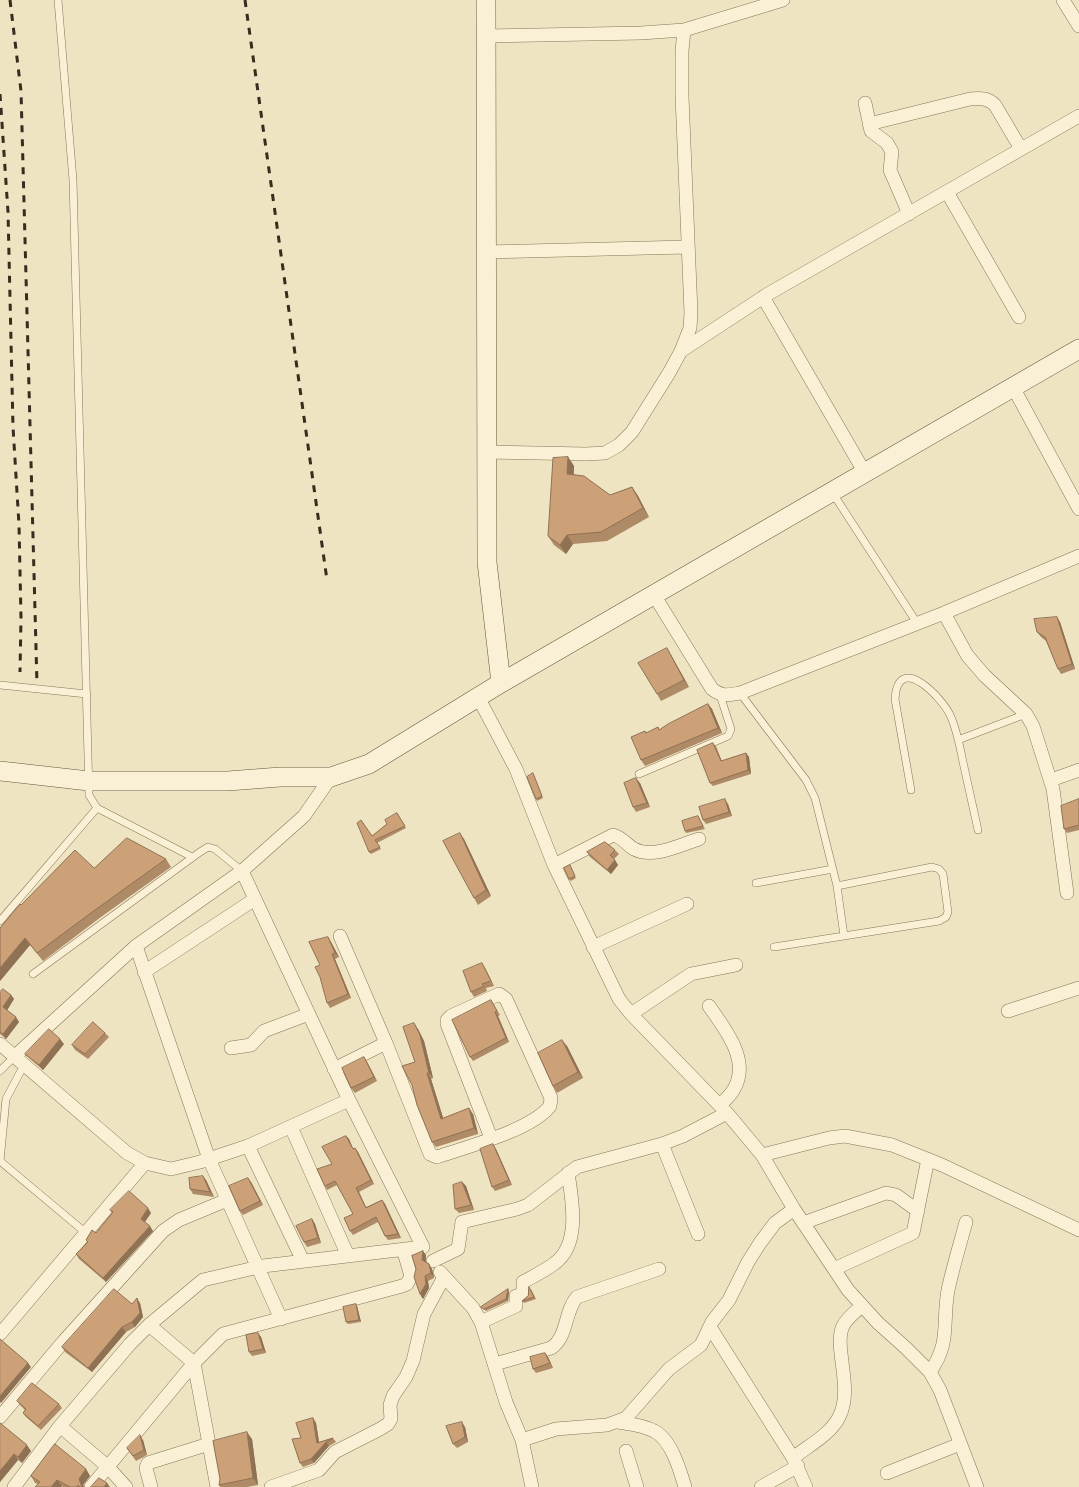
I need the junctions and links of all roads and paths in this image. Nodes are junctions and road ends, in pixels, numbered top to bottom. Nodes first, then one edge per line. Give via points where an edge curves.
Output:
1 (58, 0) edge
2 (486, 0) edge
3 (783, 0) edge
4 (1063, 0) edge
5 (1079, 26) edge
6 (684, 30) junction
7 (486, 36) junction
8 (866, 103) dead end
9 (1079, 116) edge
10 (869, 124) junction
11 (1021, 149) junction
12 (947, 192) junction
13 (909, 214) junction
14 (687, 246) junction
15 (487, 252) junction
16 (763, 297) junction
17 (1019, 317) dead end
18 (1079, 349) edge
19 (681, 351) junction
20 (1013, 387) junction
21 (487, 452) junction
22 (865, 473) junction
23 (832, 492) junction
24 (1079, 509) edge
25 (1079, 556) edge
26 (654, 594) junction
27 (944, 613) junction
28 (917, 623) junction
29 (501, 683) junction
30 (0, 685) edge
31 (740, 693) junction
32 (86, 694) junction
33 (720, 695) junction
34 (478, 697) junction
35 (1026, 714) junction
36 (958, 740) junction
37 (1079, 770) edge
38 (0, 771) edge
39 (639, 774) dead end
40 (331, 777) junction
41 (1051, 780) junction
42 (89, 782) junction
43 (911, 790) dead end
44 (97, 808) junction
45 (978, 830) dead end
46 (699, 839) dead end
47 (192, 857) junction
48 (554, 865) junction
49 (833, 869) junction
50 (242, 871) junction
51 (756, 883) dead end
52 (837, 886) junction
53 (1067, 893) dead end
54 (255, 899) junction
55 (687, 904) dead end
56 (0, 921) edge
57 (340, 936) dead end
58 (844, 936) junction
59 (136, 946) junction
60 (593, 946) junction
61 (774, 947) dead end
62 (736, 965) dead end
63 (144, 972) junction
64 (33, 974) dead end
65 (1079, 988) edge
66 (709, 1006) dead end
67 (1008, 1011) dead end
68 (309, 1014) junction
69 (631, 1014) junction
70 (386, 1043) junction
71 (0, 1044) edge
72 (230, 1048) dead end
73 (19, 1061) junction
74 (334, 1069) junction
75 (0, 1071) edge
76 (349, 1100) junction
77 (723, 1109) junction
78 (291, 1127) junction
79 (491, 1138) junction
80 (662, 1144) junction
81 (248, 1146) junction
82 (762, 1155) junction
83 (209, 1158) junction
84 (928, 1160) junction
85 (0, 1161) edge
86 (145, 1163) junction
87 (568, 1173) junction
88 (227, 1200) junction
89 (794, 1209) junction
90 (918, 1211) junction
91 (966, 1222) dead end
92 (803, 1223) junction
93 (1079, 1230) edge
94 (86, 1233) junction
95 (698, 1234) dead end
96 (423, 1247) junction
97 (402, 1249) junction
98 (348, 1256) junction
99 (303, 1261) junction
100 (433, 1261) junction
101 (257, 1267) junction
102 (659, 1269) dead end
103 (834, 1269) junction
104 (444, 1277) junction
105 (862, 1306) junction
106 (281, 1319) junction
107 (481, 1322) junction
108 (150, 1325) junction
109 (710, 1327) junction
110 (0, 1334) edge
111 (194, 1363) junction
112 (495, 1364) junction
113 (930, 1372) junction
114 (0, 1417) edge
115 (618, 1422) junction
116 (60, 1426) junction
117 (522, 1440) junction
118 (209, 1444) junction
119 (960, 1444) junction
120 (626, 1451) dead end
121 (796, 1462) junction
122 (107, 1466) junction
123 (887, 1473) dead end
124 (14, 1487) edge
125 (91, 1487) edge
126 (126, 1487) edge
127 (151, 1487) edge
128 (217, 1487) edge
129 (271, 1487) edge
130 (532, 1487) edge
131 (637, 1487) edge
132 (685, 1487) edge
133 (761, 1487) edge
134 (806, 1487) edge
135 (977, 1487) edge

1 - 32 lane via 73,180
2 - 7 main road
3 - 6 street
4 - 5 street
6 - 7 street
6 - 14 street via 682,88
7 - 15 main road
8 - 10 street
9 - 11 street
10 - 11 street via 982,98 996,105
10 - 13 street via 875,134 891,148 893,156 890,170
11 - 12 street
12 - 13 street
12 - 17 street
13 - 16 street
14 - 15 street
14 - 19 street via 690,328
15 - 21 main road
16 - 19 street
16 - 22 street
18 - 20 main road
19 - 21 street via 632,432 619,445 605,453
20 - 22 main road
20 - 24 street
21 - 29 main road via 487,562
22 - 23 main road
23 - 26 main road
23 - 28 lane
25 - 27 street
26 - 29 main road
26 - 33 street via 712,689
27 - 28 street
27 - 35 street via 967,655 984,675
28 - 31 street
29 - 34 main road
30 - 32 lane
31 - 33 street
31 - 49 lane via 806,780 815,798
32 - 42 lane
33 - 39 lane via 731,728 728,736
34 - 40 main road via 369,764
34 - 48 street via 516,769
35 - 36 lane
35 - 41 street via 1033,726
36 - 43 lane via 952,719 941,701 915,678 903,678 899,683 896,699
36 - 45 lane
37 - 41 street
38 - 42 main road
40 - 42 main road
40 - 50 street via 304,816
41 - 53 street
42 - 44 lane via 89,795
44 - 47 lane
44 - 56 lane
46 - 48 street via 647,853 633,848 618,836 610,835
47 - 50 lane via 208,847 215,849
47 - 64 lane
48 - 60 street
49 - 51 lane
49 - 52 lane
50 - 54 street
50 - 59 street
52 - 58 lane
52 - 58 lane via 932,867 939,869 943,874 948,912 946,917 939,921
54 - 63 street
54 - 68 street
55 - 60 street
57 - 70 street
58 - 61 lane
59 - 63 street
59 - 73 street
60 - 69 street via 619,999
62 - 69 street via 691,974
63 - 83 street
65 - 67 street
66 - 77 street via 731,1038 738,1061 737,1082
68 - 72 street via 264,1031 251,1045
68 - 74 street
69 - 77 street
70 - 74 street
70 - 79 street via 433,1157
71 - 73 street
73 - 75 lane
73 - 85 lane via 6,1099
73 - 86 street via 127,1152
74 - 76 street
76 - 78 street
76 - 96 street
77 - 80 street via 682,1136
77 - 82 street
78 - 81 street
78 - 98 street
79 - 79 street via 447,1020 499,994 506,999 551,1103 547,1110 531,1120
80 - 87 street via 587,1162
80 - 95 street
81 - 83 street
81 - 99 street
82 - 84 street via 845,1136 892,1145
82 - 89 street
83 - 86 street via 170,1169
83 - 88 street
84 - 90 street
84 - 93 street
85 - 94 lane
86 - 94 street
87 - 100 street via 528,1205 462,1222 458,1249
87 - 107 street via 574,1211 572,1229 563,1254 556,1262 524,1282 523,1294 516,1296 516,1306
88 - 101 street
88 - 114 street via 179,1220 163,1231 63,1342
89 - 92 street
89 - 109 street via 775,1223 760,1243 729,1300
90 - 92 street via 896,1195 886,1193
90 - 103 street via 915,1228 909,1236
91 - 113 street via 948,1290 944,1345
92 - 103 street
94 - 110 street
96 - 97 street
96 - 100 street
97 - 98 street
97 - 106 street via 410,1276 407,1284
98 - 99 street
99 - 101 street
100 - 104 street
101 - 106 street
101 - 108 street via 203,1280
102 - 112 street via 577,1297 572,1302 557,1344
103 - 105 street
104 - 107 street via 473,1308
104 - 129 street via 424,1314 413,1361 393,1396 390,1405 391,1419 388,1424 335,1452 319,1470
105 - 113 street
105 - 121 street via 847,1320 841,1331 845,1378 840,1416
106 - 111 street via 223,1334
107 - 112 street
108 - 111 street
108 - 116 street via 130,1344
109 - 115 street via 706,1338 695,1351 669,1369 636,1408
109 - 121 street
111 - 118 street
111 - 122 street
112 - 117 street via 506,1402
113 - 119 street via 940,1390
115 - 117 street via 556,1429
115 - 132 street via 644,1427 658,1433 678,1464
116 - 122 street
116 - 124 street
117 - 130 street
118 - 127 street via 148,1463 146,1468
118 - 128 street
119 - 123 street
119 - 135 street
120 - 131 street
121 - 133 street
121 - 134 street
122 - 125 street
122 - 126 street

